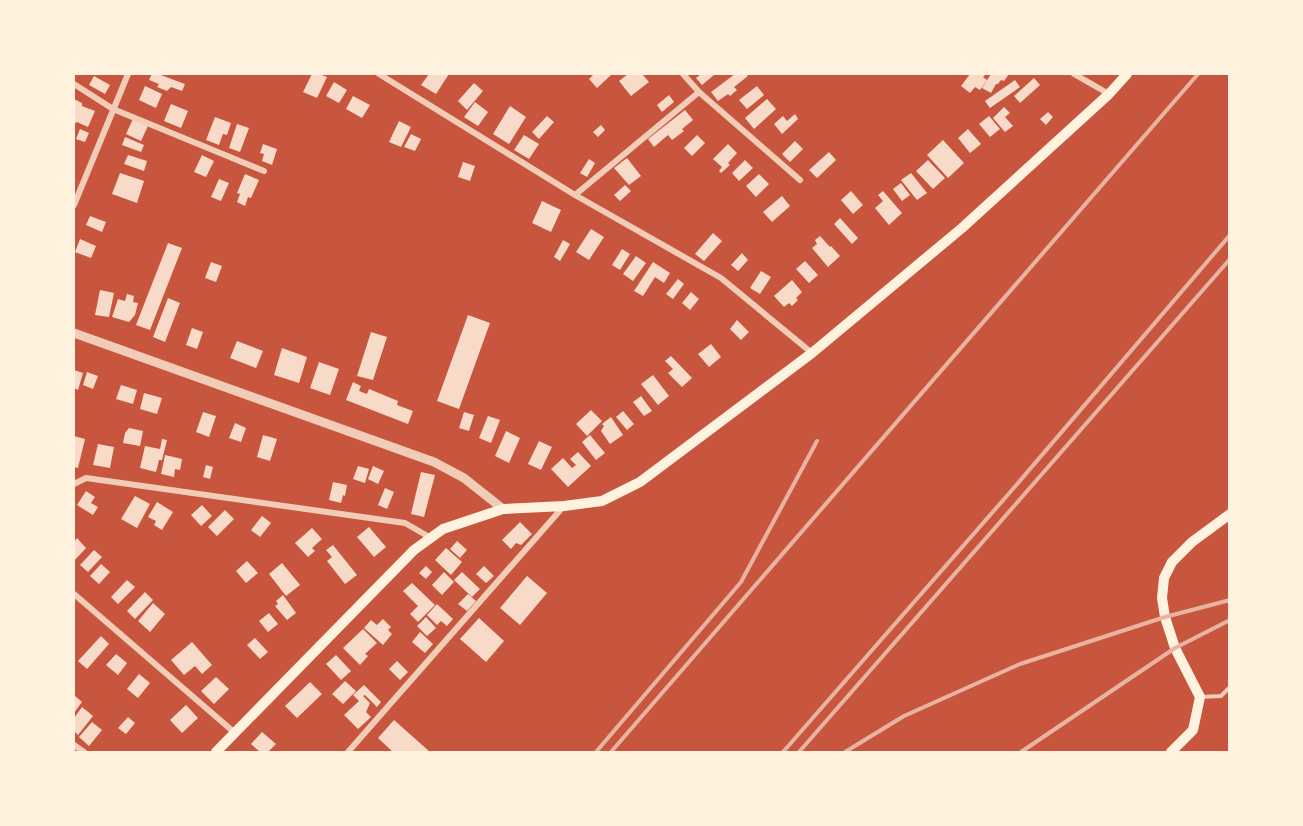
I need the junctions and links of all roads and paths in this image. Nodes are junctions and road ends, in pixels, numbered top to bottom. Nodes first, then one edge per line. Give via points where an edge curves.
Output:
1 (128, 74) edge
2 (379, 74) edge
3 (682, 74) edge
4 (1074, 74) edge
5 (1127, 74) edge
6 (74, 84) edge
7 (699, 92) junction
8 (1109, 94) junction
9 (113, 109) junction
10 (264, 171) dead end
11 (800, 180) dead end
12 (575, 195) junction
13 (74, 204) edge
14 (74, 333) edge
15 (812, 353) junction
16 (74, 484) edge
17 (564, 506) junction
18 (503, 509) junction
19 (1230, 514) edge
20 (431, 538) junction
21 (74, 594) edge
22 (1230, 687) edge
23 (1200, 697) junction
24 (235, 733) junction
25 (74, 745) edge
26 (84, 753) edge
27 (216, 753) edge
28 (348, 753) edge
29 (1171, 753) edge

1 - 9 street
2 - 12 street
3 - 7 street
4 - 8 street
5 - 8 main road
6 - 9 street
7 - 11 street
7 - 12 street
8 - 15 main road via 962,228
9 - 10 street
9 - 13 street
12 - 15 street via 721,278
14 - 18 street via 434,462 464,478
15 - 17 main road via 640,482 602,501
16 - 20 street via 86,478 405,523
17 - 18 main road
17 - 28 street
18 - 20 main road via 443,529
19 - 23 main road via 1192,542 1172,562 1164,578 1165,617 1175,648
20 - 24 main road via 414,549
21 - 24 street
22 - 23 lane via 1221,696
23 - 29 main road via 1193,730
24 - 27 main road
25 - 26 street

